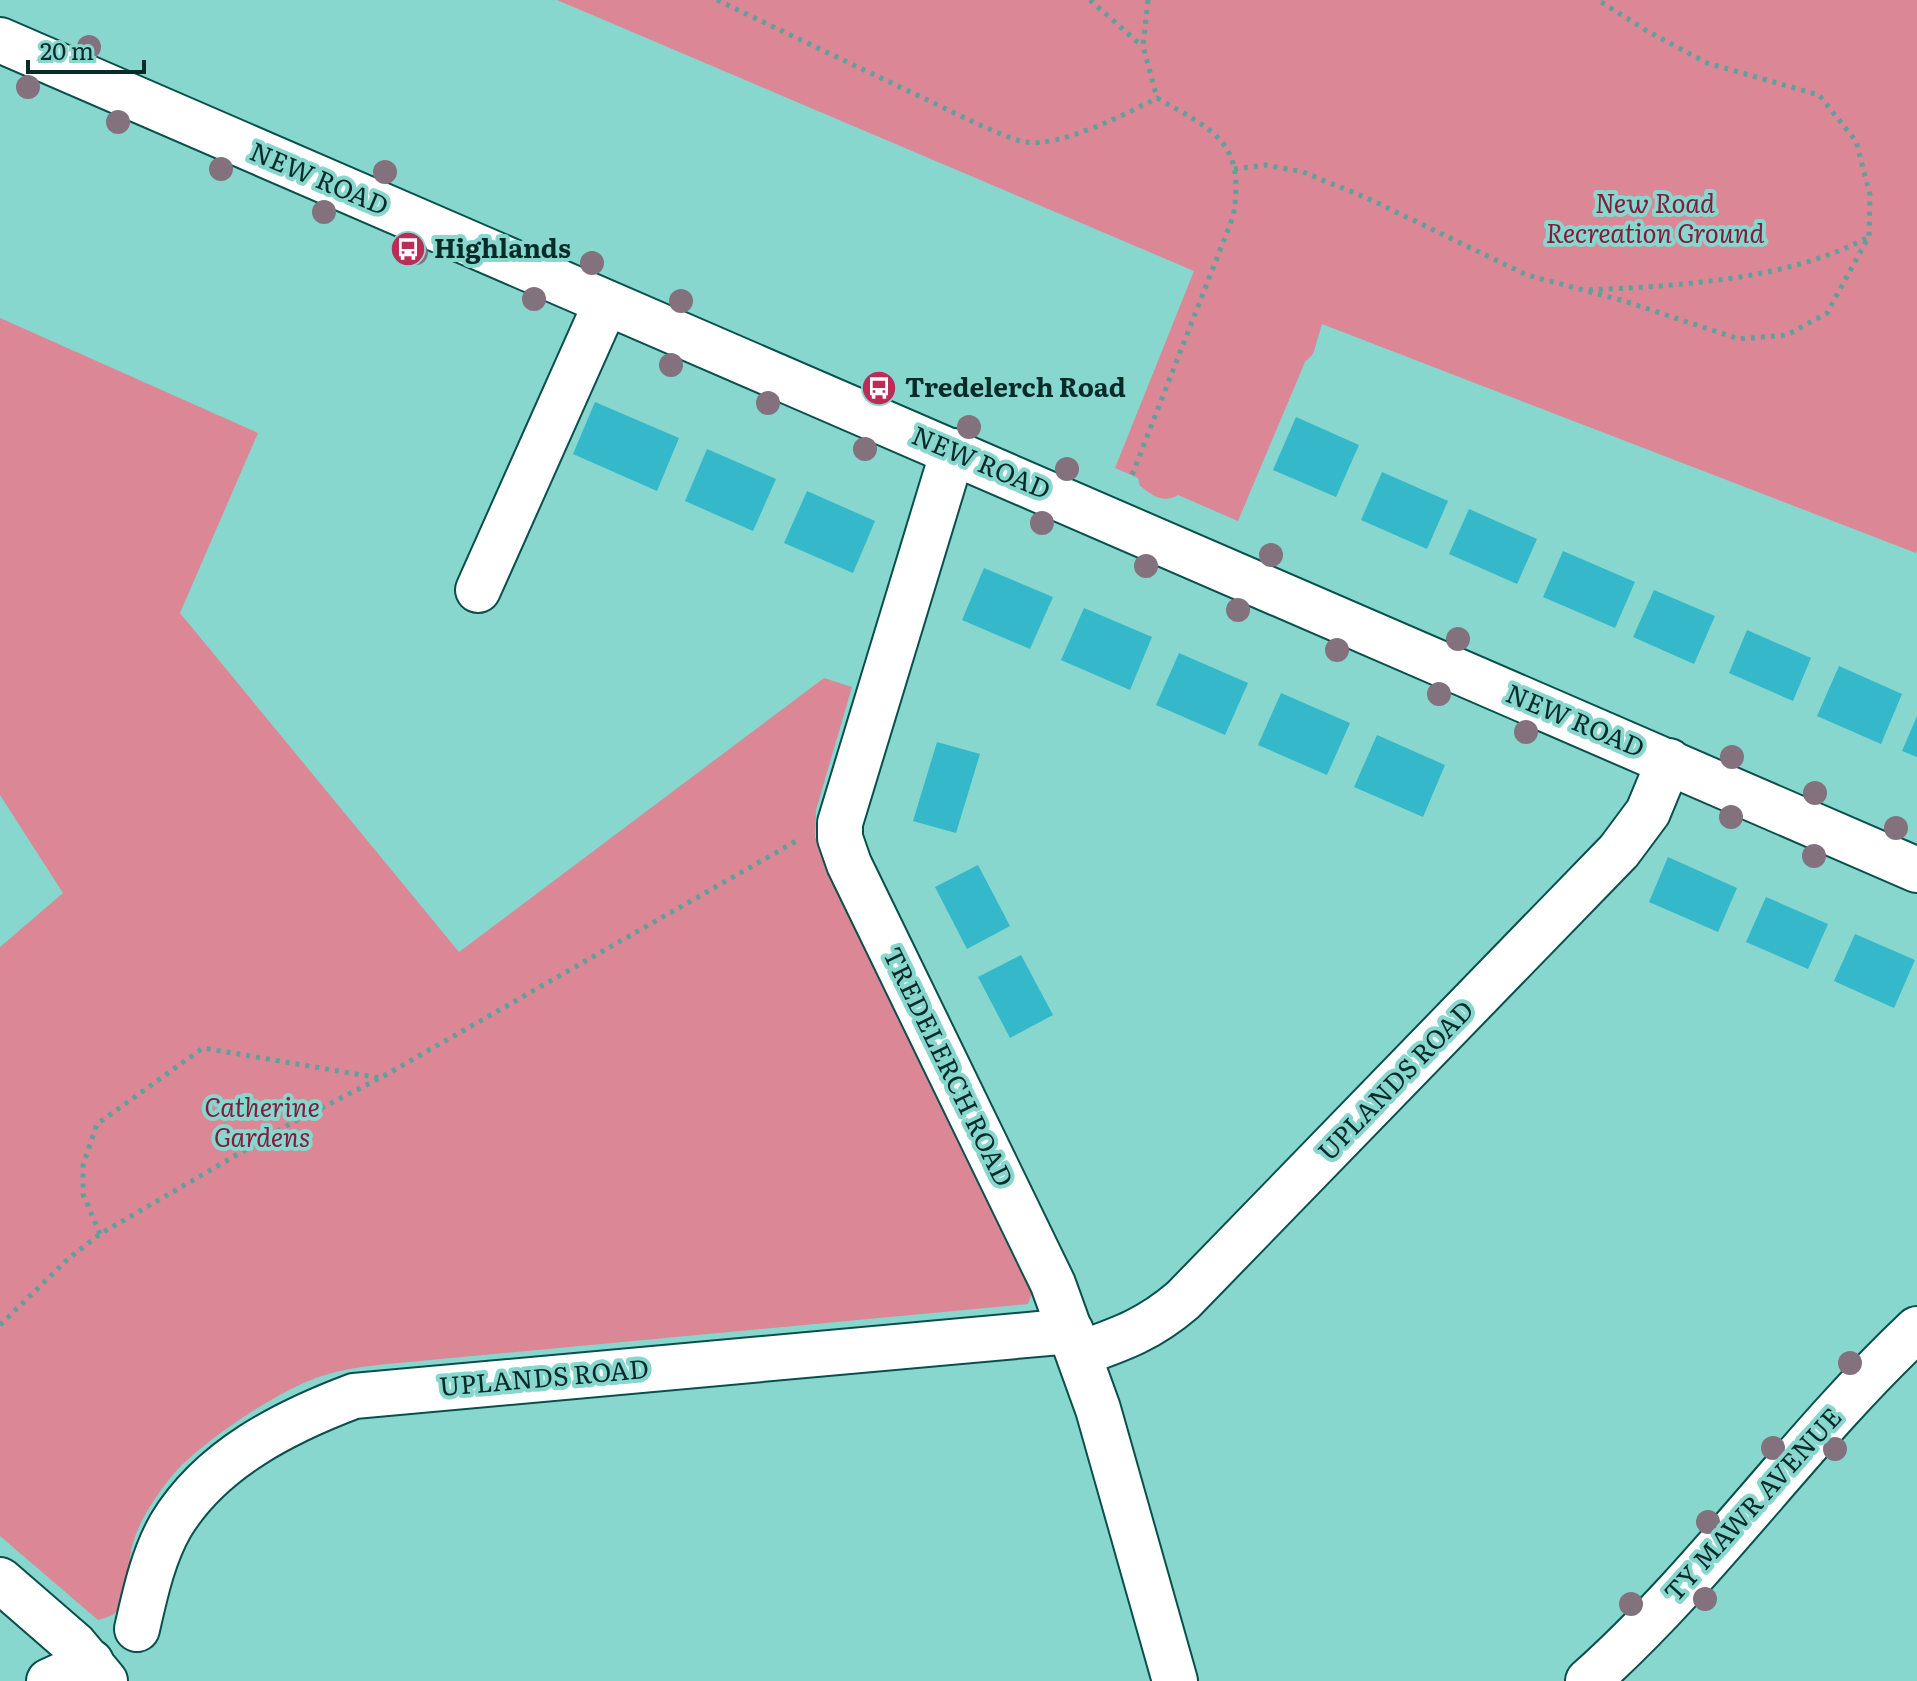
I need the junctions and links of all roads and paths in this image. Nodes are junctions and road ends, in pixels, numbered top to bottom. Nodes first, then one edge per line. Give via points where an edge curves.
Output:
1 (717, 0) edge
2 (1090, 0) edge
3 (1148, 0) edge
4 (1598, 0) edge
5 (0, 40) edge
6 (1143, 46) junction
7 (1157, 98) junction
8 (1234, 169) junction
9 (1869, 236) junction
10 (1584, 290) junction
11 (606, 303) junction
12 (953, 451) junction
13 (1132, 475) dead end
14 (478, 590) dead end
15 (1669, 761) junction
16 (840, 823) junction
17 (1917, 870) edge
18 (380, 1078) junction
19 (100, 1234) junction
20 (0, 1325) edge
21 (1917, 1329) edge
22 (1075, 1343) junction
23 (0, 1580) edge
24 (137, 1629) dead end
25 (98, 1672) edge
26 (49, 1681) edge
27 (1175, 1681) edge
28 (1588, 1681) edge

1 - 7 path via 1028,143 1115,121
2 - 6 path
3 - 6 path
4 - 9 path via 1707,63 1819,95 1856,141 1870,195
5 - 11 street, NEW ROAD
6 - 7 path
7 - 8 path via 1223,141
8 - 10 path via 1266,165 1303,172 1527,275
8 - 13 path via 1238,187 1228,235
9 - 10 path via 1842,251 1763,271 1680,285
9 - 10 path via 1827,313 1787,335 1739,339
11 - 12 street, NEW ROAD
11 - 14 street
12 - 15 street, NEW ROAD
12 - 16 street, TREDELERCH ROAD
15 - 17 street, NEW ROAD
15 - 22 street, UPLANDS ROAD via 1648,812 1619,851 1183,1300 1135,1334
16 - 18 path via 815,831
16 - 22 street, TREDELERCH ROAD via 849,864 1053,1284
18 - 19 path
18 - 19 path via 203,1048 97,1124 83,1165 83,1194
19 - 20 path
21 - 28 street, TY MAWR AVENUE via 1632,1640
22 - 24 street, UPLANDS ROAD via 354,1396 276,1430 193,1495 155,1559
22 - 27 street, TREDELERCH ROAD
23 - 25 street
25 - 26 street

